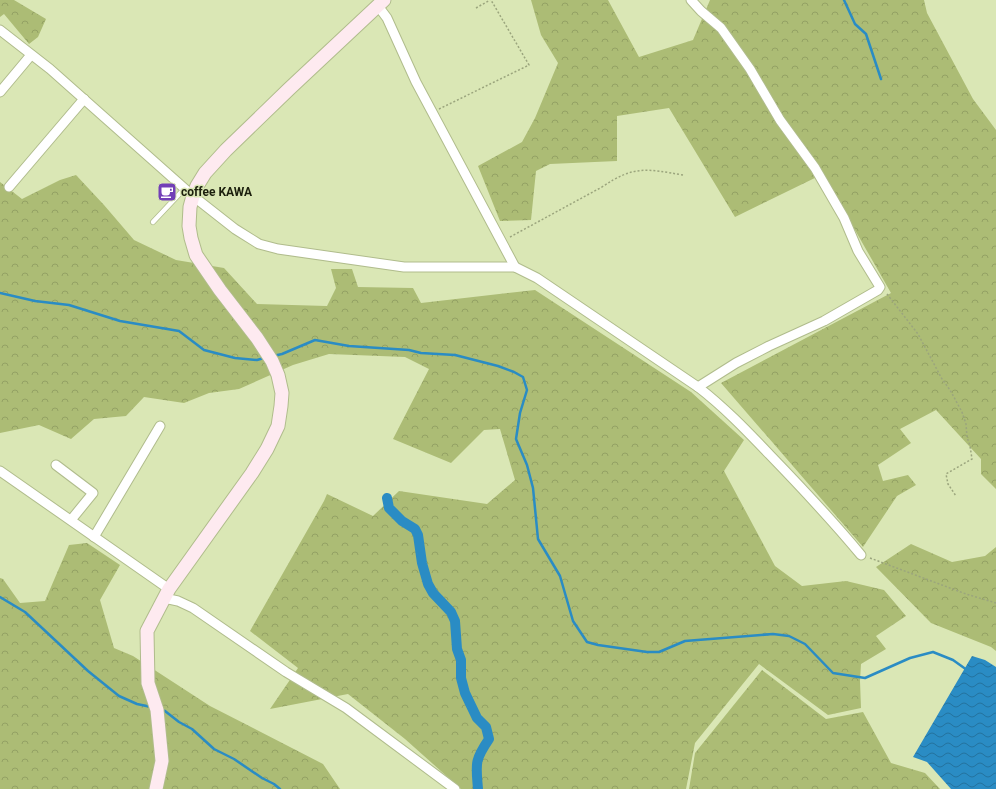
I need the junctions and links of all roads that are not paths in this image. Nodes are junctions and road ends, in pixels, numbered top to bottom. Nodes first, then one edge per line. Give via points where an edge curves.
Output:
1 (691, 0) edge
2 (382, 2) edge
3 (0, 30) edge
4 (31, 55) junction
5 (0, 92) edge
6 (84, 99) junction
7 (9, 187) dead end
8 (189, 192) junction
9 (153, 222) dead end
10 (515, 267) junction
11 (698, 387) junction
12 (160, 426) dead end
13 (56, 465) dead end
14 (0, 471) edge
15 (71, 520) junction
16 (94, 537) junction
17 (861, 555) road end
18 (167, 594) junction
19 (156, 789) edge
20 (455, 789) edge

1 - 11 street via 721,28 750,69 780,120 816,168 844,218 861,256 880,287
2 - 8 street via 226,150 197,186
2 - 10 street via 416,82
3 - 4 street
4 - 5 street
4 - 6 street
6 - 7 street
6 - 8 street
8 - 9 lane
8 - 10 street via 235,229 259,244 278,249 404,267
8 - 18 street via 189,226 196,254 265,348 278,375 282,406 274,436 252,472
10 - 11 street via 537,278
11 - 17 street via 719,403 785,471
12 - 16 street
13 - 15 street via 93,493
14 - 15 street
15 - 16 street
16 - 18 street
18 - 19 street via 147,631 148,683 157,710 162,761
18 - 20 street via 193,608 286,672 346,708

